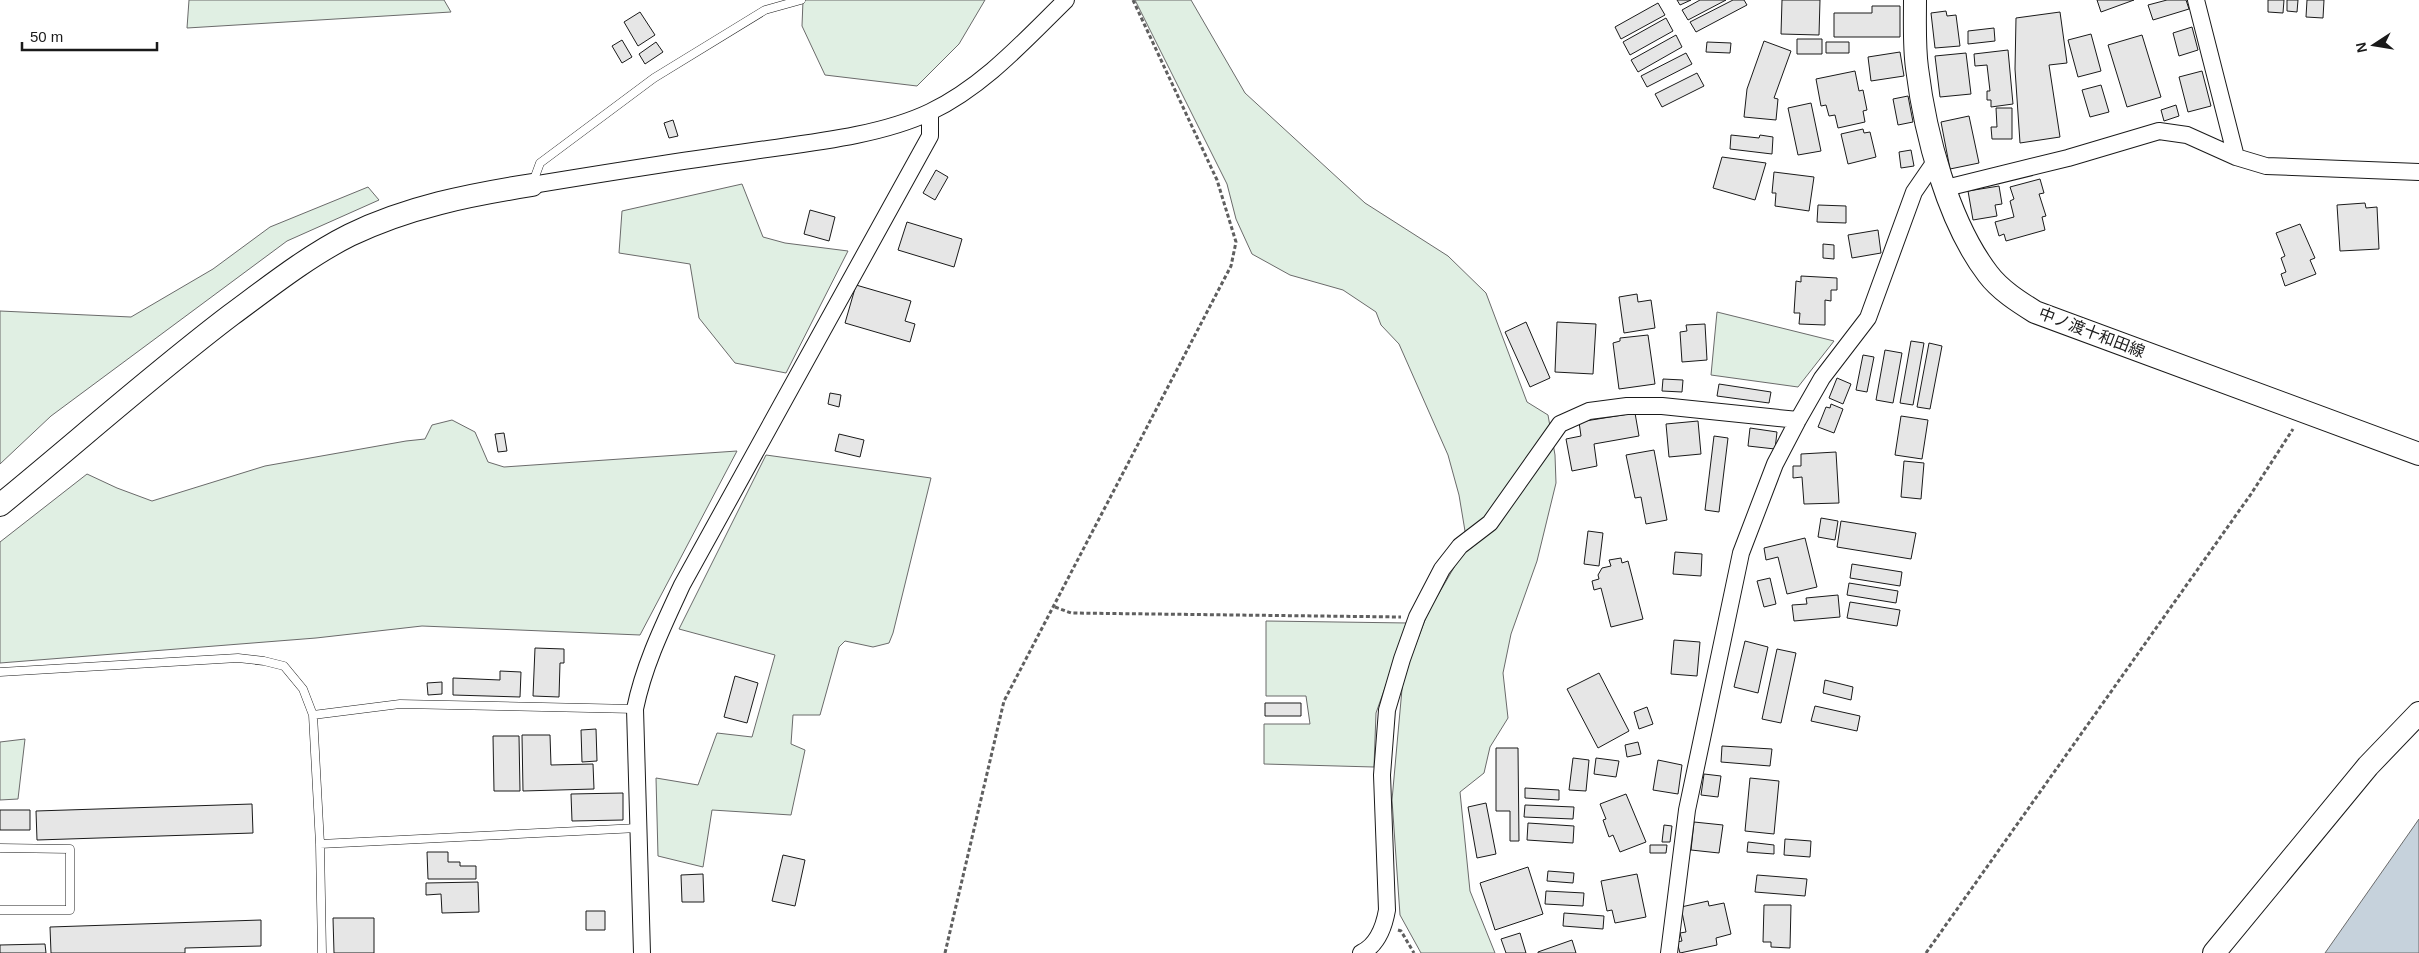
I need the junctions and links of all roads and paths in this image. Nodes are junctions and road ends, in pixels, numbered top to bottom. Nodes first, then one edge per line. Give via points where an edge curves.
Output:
1 (802, 0) edge
2 (1066, 0) edge
3 (1133, 0) edge
4 (1915, 0) edge
5 (2196, 0) edge
6 (930, 112) junction
7 (2236, 157) junction
8 (1936, 160) junction
9 (2419, 172) edge
10 (532, 185) junction
11 (1946, 188) junction
12 (2305, 411) junction
13 (1798, 420) junction
14 (2419, 454) edge
15 (0, 505) edge
16 (1055, 607) junction
17 (1417, 617) junction
18 (0, 672) edge
19 (635, 709) junction
20 (2419, 713) edge
21 (312, 715) junction
22 (638, 828) junction
23 (320, 844) junction
24 (0, 848) edge
25 (0, 910) edge
26 (1384, 925) junction
27 (322, 953) edge
28 (642, 953) edge
29 (945, 953) edge
30 (1361, 953) edge
31 (1414, 953) edge
32 (1669, 953) edge
33 (1926, 953) edge
34 (2214, 953) edge

1 - 10 lane via 765,10 654,78 540,163
2 - 6 street via 993,71 967,91
3 - 16 path via 1217,180 1236,242 1231,266
4 - 8 street, 中ノ渡十和田線 via 1917,68
5 - 7 street
6 - 10 street via 896,126 841,137
6 - 19 street via 930,136 682,585 641,679
7 - 9 street via 2266,166
7 - 11 street via 2187,135 2159,131 2068,158
8 - 11 street, 中ノ渡十和田線
8 - 13 street via 1914,192 1868,318 1822,378
10 - 15 street via 446,200 393,216 342,240 275,281 175,357
11 - 12 street, 中ノ渡十和田線 via 1966,242 1990,276 2035,312
12 - 14 street, 中ノ渡十和田線
12 - 33 path via 2245,502
13 - 17 street via 1662,406 1627,406 1589,411 1560,424 1490,523 1460,546 1442,569
13 - 32 street via 1775,464 1741,553 1687,810
16 - 17 path via 1071,613
16 - 29 path via 1004,701
17 - 26 street via 1387,710 1382,776 1387,910
18 - 21 lane via 238,658 264,660 284,666 303,689
19 - 21 lane via 400,704
19 - 22 street
20 - 34 street via 2368,766
21 - 23 lane
22 - 23 lane
22 - 28 street
23 - 27 lane
24 - 25 lane via 70,849 70,910
26 - 30 street via 1378,937
26 - 31 path via 1402,931

